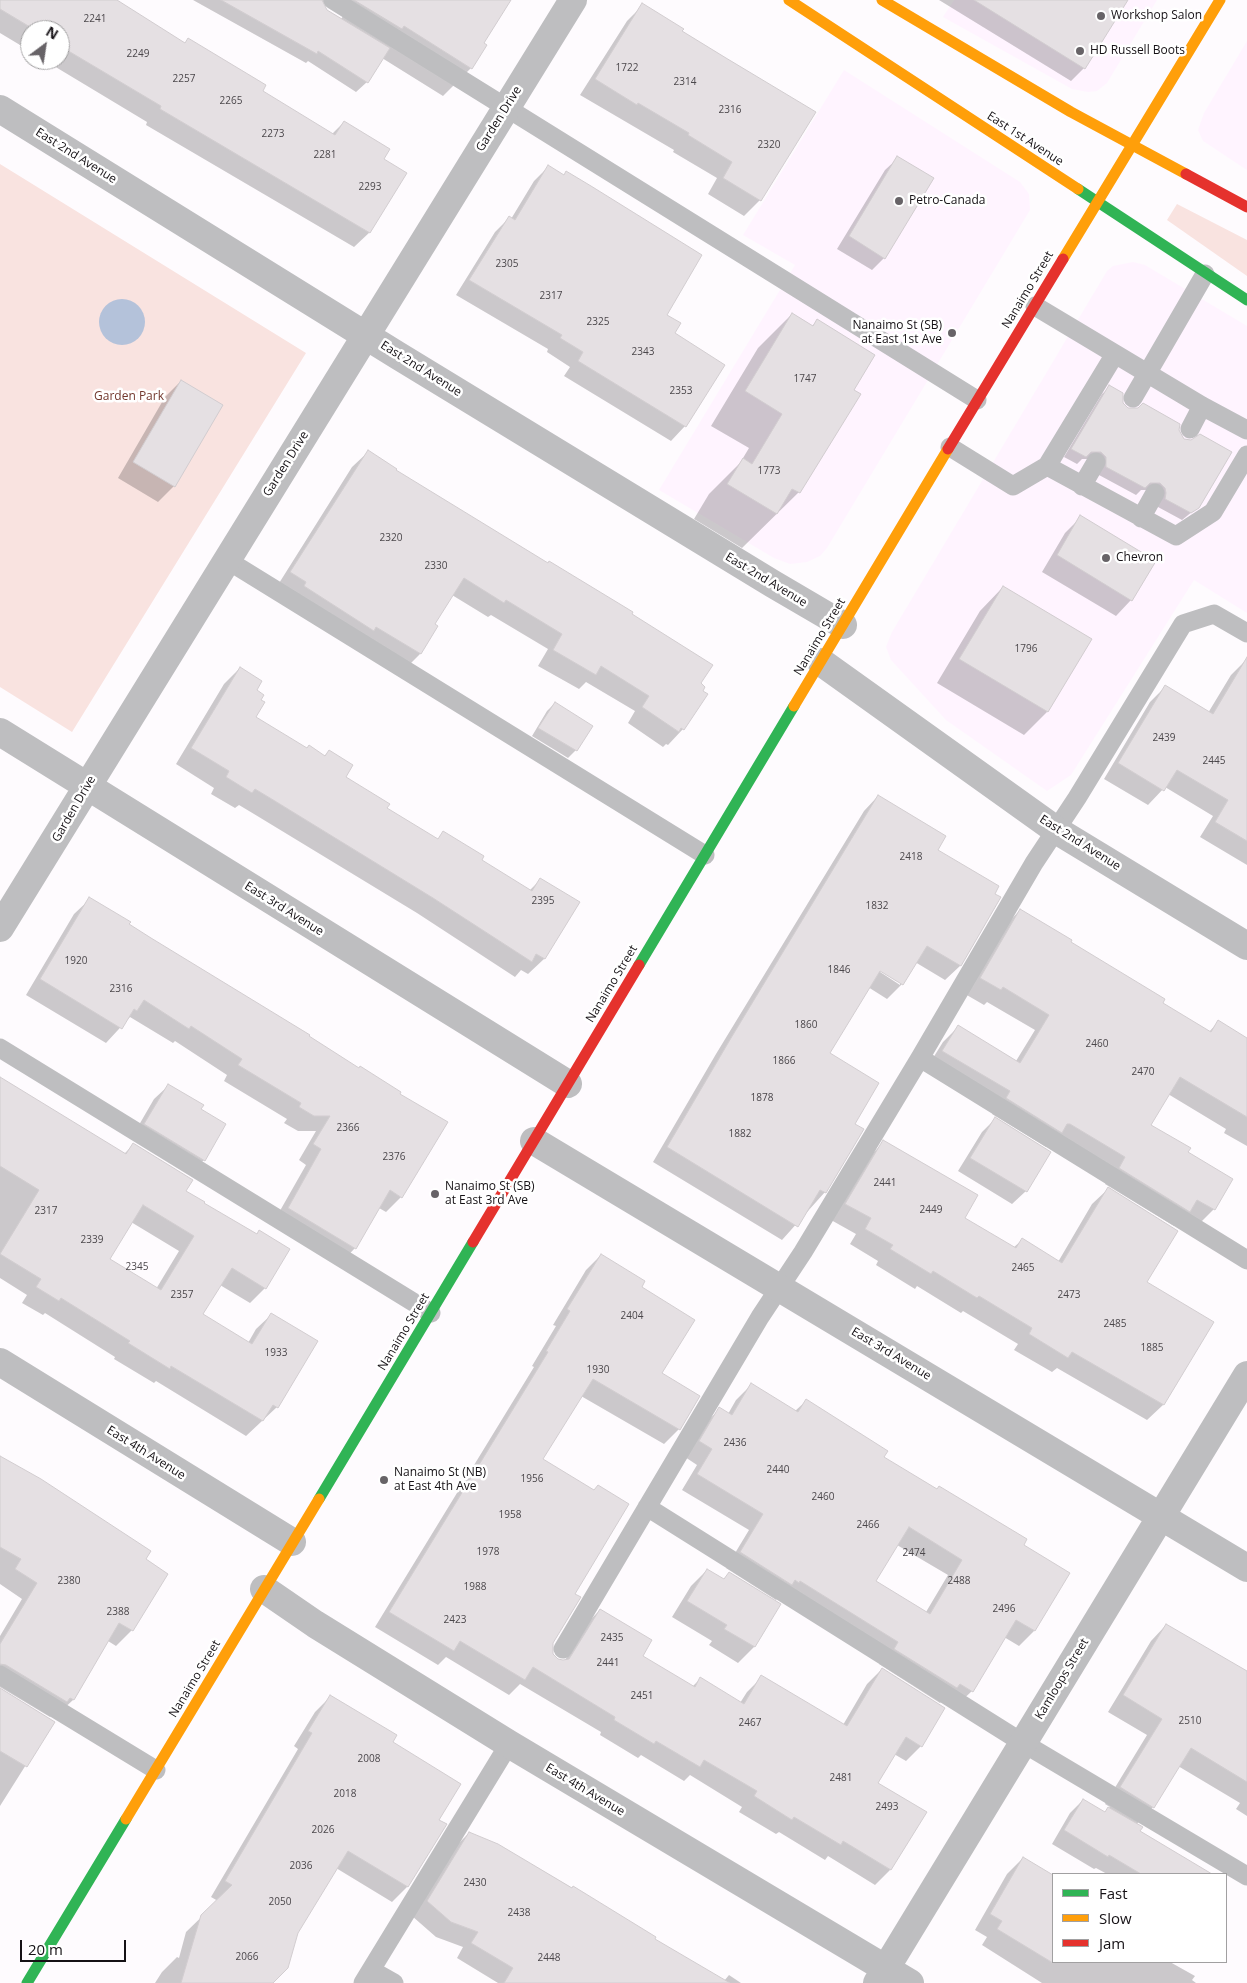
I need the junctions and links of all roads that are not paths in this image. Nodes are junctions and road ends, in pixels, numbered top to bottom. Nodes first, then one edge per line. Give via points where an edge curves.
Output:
1 (333, 0) edge
2 (573, 0) edge
3 (789, 0) edge
4 (882, 0) edge
5 (1220, 0) edge
6 (506, 107) junction
7 (0, 109) edge
8 (1133, 145) junction
9 (1098, 202) junction
10 (1247, 207) edge
11 (1205, 274) junction
12 (1247, 300) edge
13 (1035, 306) junction
14 (365, 335) junction
15 (1115, 354) junction
16 (1147, 373) junction
17 (1133, 398) dead end
18 (977, 400) junction
19 (1202, 406) junction
20 (1190, 429) dead end
21 (1247, 430) edge
22 (950, 447) junction
23 (1247, 455) edge
24 (1096, 462) dead end
25 (1047, 466) junction
26 (1082, 486) junction
27 (1155, 494) dead end
28 (1141, 518) junction
29 (227, 560) junction
30 (843, 625) junction
31 (1247, 633) edge
32 (821, 662) junction
33 (0, 732) edge
34 (86, 786) junction
35 (1056, 830) junction
36 (705, 855) junction
37 (0, 928) edge
38 (1247, 946) edge
39 (0, 1048) edge
40 (920, 1058) junction
41 (568, 1084) junction
42 (534, 1141) junction
43 (1247, 1260) edge
44 (779, 1288) junction
45 (431, 1313) junction
46 (0, 1362) edge
47 (1247, 1375) edge
48 (647, 1507) junction
49 (1161, 1516) junction
50 (292, 1542) junction
51 (1247, 1568) edge
52 (264, 1590) junction
53 (562, 1649) dead end
54 (0, 1676) edge
55 (1023, 1743) junction
56 (509, 1744) junction
57 (156, 1770) junction
58 (1247, 1876) edge
59 (367, 1976) edge
60 (881, 1976) edge
61 (27, 1983) edge
62 (394, 1983) edge
63 (910, 1983) edge

1 - 6 lane
2 - 6 street, Garden Drive
3 - 9 main road, East 1st Avenue
4 - 8 main road
5 - 8 main road, Nanaimo Street
6 - 14 street, Garden Drive
6 - 18 lane
7 - 14 street, East 2nd Avenue
8 - 9 main road, Nanaimo Street
8 - 10 main road
9 - 11 main road, East 1st Avenue
9 - 13 main road, Nanaimo Street
11 - 12 main road, East 1st Avenue
11 - 16 lane
13 - 15 lane
13 - 18 main road, Nanaimo Street
14 - 29 street, Garden Drive
14 - 30 street, East 2nd Avenue
15 - 16 lane
15 - 25 lane
16 - 17 lane
16 - 19 lane
18 - 22 main road, Nanaimo Street
19 - 20 lane
19 - 21 lane
22 - 25 lane via 1013,486
22 - 30 main road, Nanaimo Street
23 - 28 lane via 1214,512 1176,536
24 - 26 lane
25 - 26 lane
26 - 28 lane
27 - 28 lane
29 - 34 street, Garden Drive
29 - 36 lane
30 - 32 main road, Nanaimo Street
31 - 35 lane via 1214,614 1183,624
32 - 35 street, East 2nd Avenue
32 - 36 main road, Nanaimo Street
33 - 34 street, East 3rd Avenue
34 - 37 street, Garden Drive
34 - 41 street, East 3rd Avenue
35 - 38 street, East 2nd Avenue
35 - 40 lane
36 - 41 main road, Nanaimo Street
39 - 45 lane
40 - 43 lane
40 - 44 lane
41 - 42 main road, Nanaimo Street
42 - 44 street, East 3rd Avenue
42 - 45 main road, Nanaimo Street
44 - 48 lane
44 - 49 street, East 3rd Avenue
45 - 50 main road, Nanaimo Street
46 - 50 street, East 4th Avenue
47 - 49 street, Kamloops Street
48 - 53 lane
48 - 55 lane
49 - 51 street, East 3rd Avenue
49 - 55 street, Kamloops Street
50 - 52 main road, Nanaimo Street
52 - 56 street, East 4th Avenue
52 - 57 main road, Nanaimo Street
54 - 57 lane
55 - 58 lane
55 - 60 street, Kamloops Street
56 - 59 lane
56 - 60 street, East 4th Avenue
57 - 61 main road, Nanaimo Street
59 - 62 lane
60 - 63 street, East 4th Avenue

